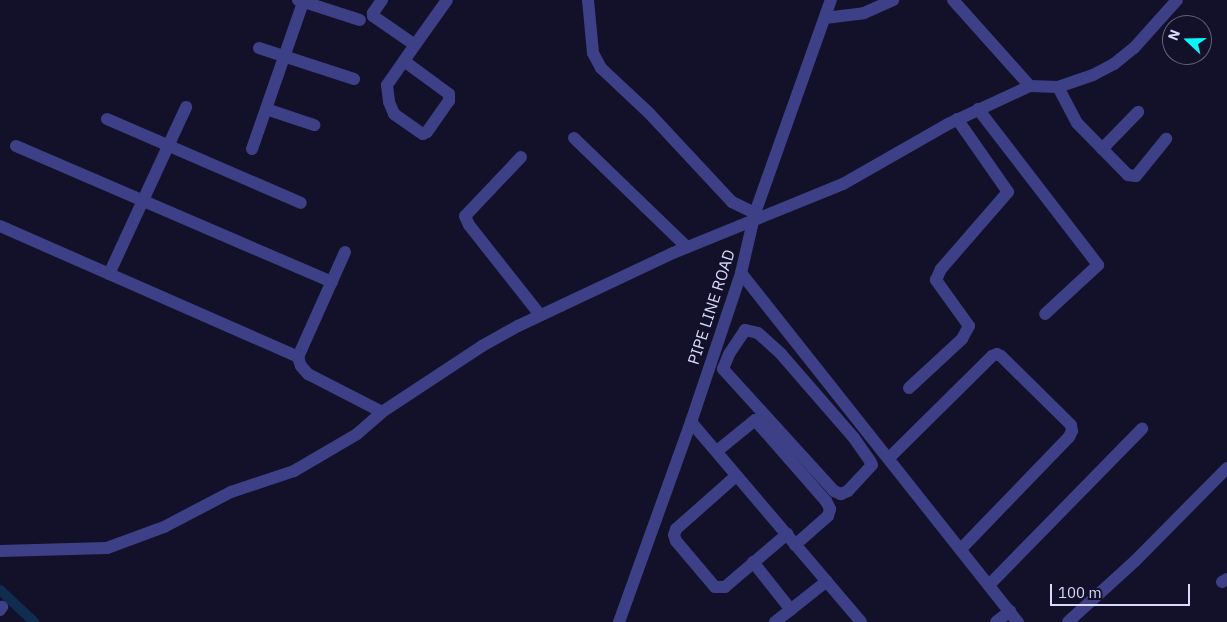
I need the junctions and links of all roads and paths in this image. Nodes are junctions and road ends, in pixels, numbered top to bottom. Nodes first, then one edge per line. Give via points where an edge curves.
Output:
1 (382, 0) edge
2 (447, 0) edge
3 (588, 0) edge
4 (831, 0) edge
5 (893, 0) edge
6 (953, 0) edge
7 (1176, 0) edge
8 (302, 1) edge
9 (825, 18) junction
10 (360, 20) dead end
11 (415, 45) junction
12 (259, 48) dead end
13 (285, 56) junction
14 (404, 61) junction
15 (354, 79) dead end
16 (1030, 86) junction
17 (1058, 87) junction
18 (186, 107) dead end
19 (266, 109) junction
20 (978, 109) junction
21 (1138, 112) dead end
22 (107, 119) dead end
23 (957, 119) junction
24 (314, 125) dead end
25 (574, 138) dead end
26 (1166, 139) dead end
27 (16, 146) dead end
28 (169, 146) junction
29 (252, 149) dead end
30 (1102, 149) junction
31 (521, 157) dead end
32 (144, 200) junction
33 (301, 203) dead end
34 (754, 218) junction
35 (0, 226) edge
36 (687, 247) junction
37 (345, 252) dead end
38 (740, 273) junction
39 (109, 274) junction
40 (332, 282) junction
41 (1045, 314) dead end
42 (540, 315) junction
43 (796, 342) junction
44 (781, 354) junction
45 (298, 356) junction
46 (909, 388) dead end
47 (382, 412) junction
48 (691, 422) junction
49 (866, 429) junction
50 (1142, 429) dead end
51 (854, 438) junction
52 (717, 451) junction
53 (889, 458) junction
54 (1227, 468) edge
55 (736, 476) junction
56 (787, 534) junction
57 (795, 545) junction
58 (961, 549) junction
59 (0, 551) edge
60 (753, 562) junction
61 (827, 581) junction
62 (989, 585) junction
63 (791, 610) junction
64 (1010, 611) junction
65 (619, 622) edge
66 (776, 622) edge
67 (861, 622) edge
68 (996, 622) edge
69 (1018, 622) edge
70 (1068, 622) edge

1 - 11 street via 374,16
2 - 11 street
3 - 34 street via 593,53 601,68 649,113 732,202
4 - 9 street, PIPE LINE ROAD
5 - 9 street via 864,13
6 - 16 street
7 - 17 street via 1134,48 1114,64
8 - 10 street
8 - 13 street
9 - 34 street, PIPE LINE ROAD
11 - 14 street
12 - 13 street
13 - 15 street
13 - 19 street
14 - 14 street via 387,85 386,94 392,112 423,134 449,102 449,94
16 - 17 street
16 - 20 street
17 - 30 street via 1077,124
18 - 28 street
19 - 24 street
19 - 29 street
20 - 23 street
20 - 41 street via 1098,265
21 - 30 street
22 - 28 street
23 - 34 street via 843,184
23 - 46 street via 1008,192 941,269 936,280 969,326 962,339
25 - 36 street
26 - 30 street via 1136,176 1128,175
27 - 32 street
28 - 32 street
28 - 33 street
31 - 42 street via 465,216
32 - 39 street
32 - 40 street
34 - 36 street
34 - 38 street, PIPE LINE ROAD
35 - 39 street
36 - 42 street
37 - 40 street
38 - 43 street
38 - 48 street, PIPE LINE ROAD
39 - 45 street
40 - 45 street
42 - 47 street via 482,346
43 - 44 street
43 - 49 street
44 - 51 street
44 - 51 street via 758,333 745,330 723,369 841,494 848,492 872,465
45 - 47 street via 308,374
47 - 59 street via 357,434 294,471 231,492 164,527 107,548
48 - 52 street
48 - 65 street, PIPE LINE ROAD
49 - 51 street
49 - 53 street
50 - 62 street
52 - 55 street
52 - 57 street via 755,420 826,501 830,509 828,516
53 - 58 street
53 - 58 street via 997,354 1071,425 1069,438
54 - 70 street via 1135,561
55 - 56 street
55 - 60 street via 674,535 715,587 725,587
56 - 57 street
56 - 60 street
57 - 61 street
58 - 62 street
60 - 63 street
61 - 63 street
61 - 67 street
62 - 64 street
63 - 66 street
64 - 68 street
64 - 69 street

